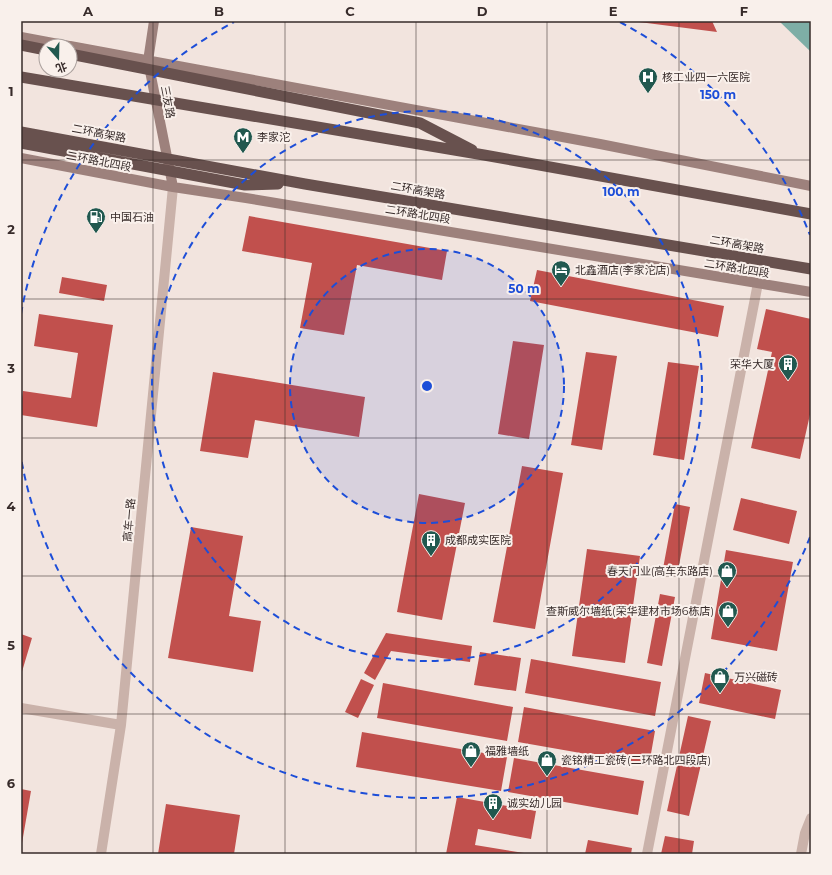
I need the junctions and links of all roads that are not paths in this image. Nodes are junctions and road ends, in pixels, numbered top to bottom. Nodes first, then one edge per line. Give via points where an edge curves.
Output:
1 (154, 21) edge
2 (21, 37) edge
3 (38, 40) edge
4 (21, 45) edge
5 (38, 48) edge
6 (78, 48) edge
7 (78, 56) edge
8 (148, 61) junction
9 (21, 77) edge
10 (21, 132) edge
11 (21, 143) edge
12 (484, 155) junction
13 (21, 158) edge
14 (305, 184) junction
15 (811, 186) edge
16 (173, 187) junction
17 (811, 214) edge
18 (811, 269) edge
19 (758, 283) junction
20 (811, 292) edge
21 (21, 708) edge
22 (121, 725) junction
23 (811, 818) edge
24 (101, 854) edge
25 (647, 854) edge
26 (801, 854) edge

1 - 8 main road, 三友路
2 - 3 main road
4 - 5 highway
6 - 8 main road
7 - 12 highway, bridge via 420,123
8 - 15 main road
8 - 16 main road, 三友路
9 - 12 highway, bridge
10 - 14 highway, 二环高架路, bridge
11 - 14 highway, bridge via 245,185
12 - 17 highway, bridge
13 - 16 main road, 二环路北四段
14 - 18 highway, 二环高架路, bridge
16 - 19 main road, 二环路北四段
16 - 22 street, 高车一路
19 - 20 main road, 二环路北四段
19 - 25 street
21 - 22 street
22 - 24 street, 高车一路
23 - 26 street

